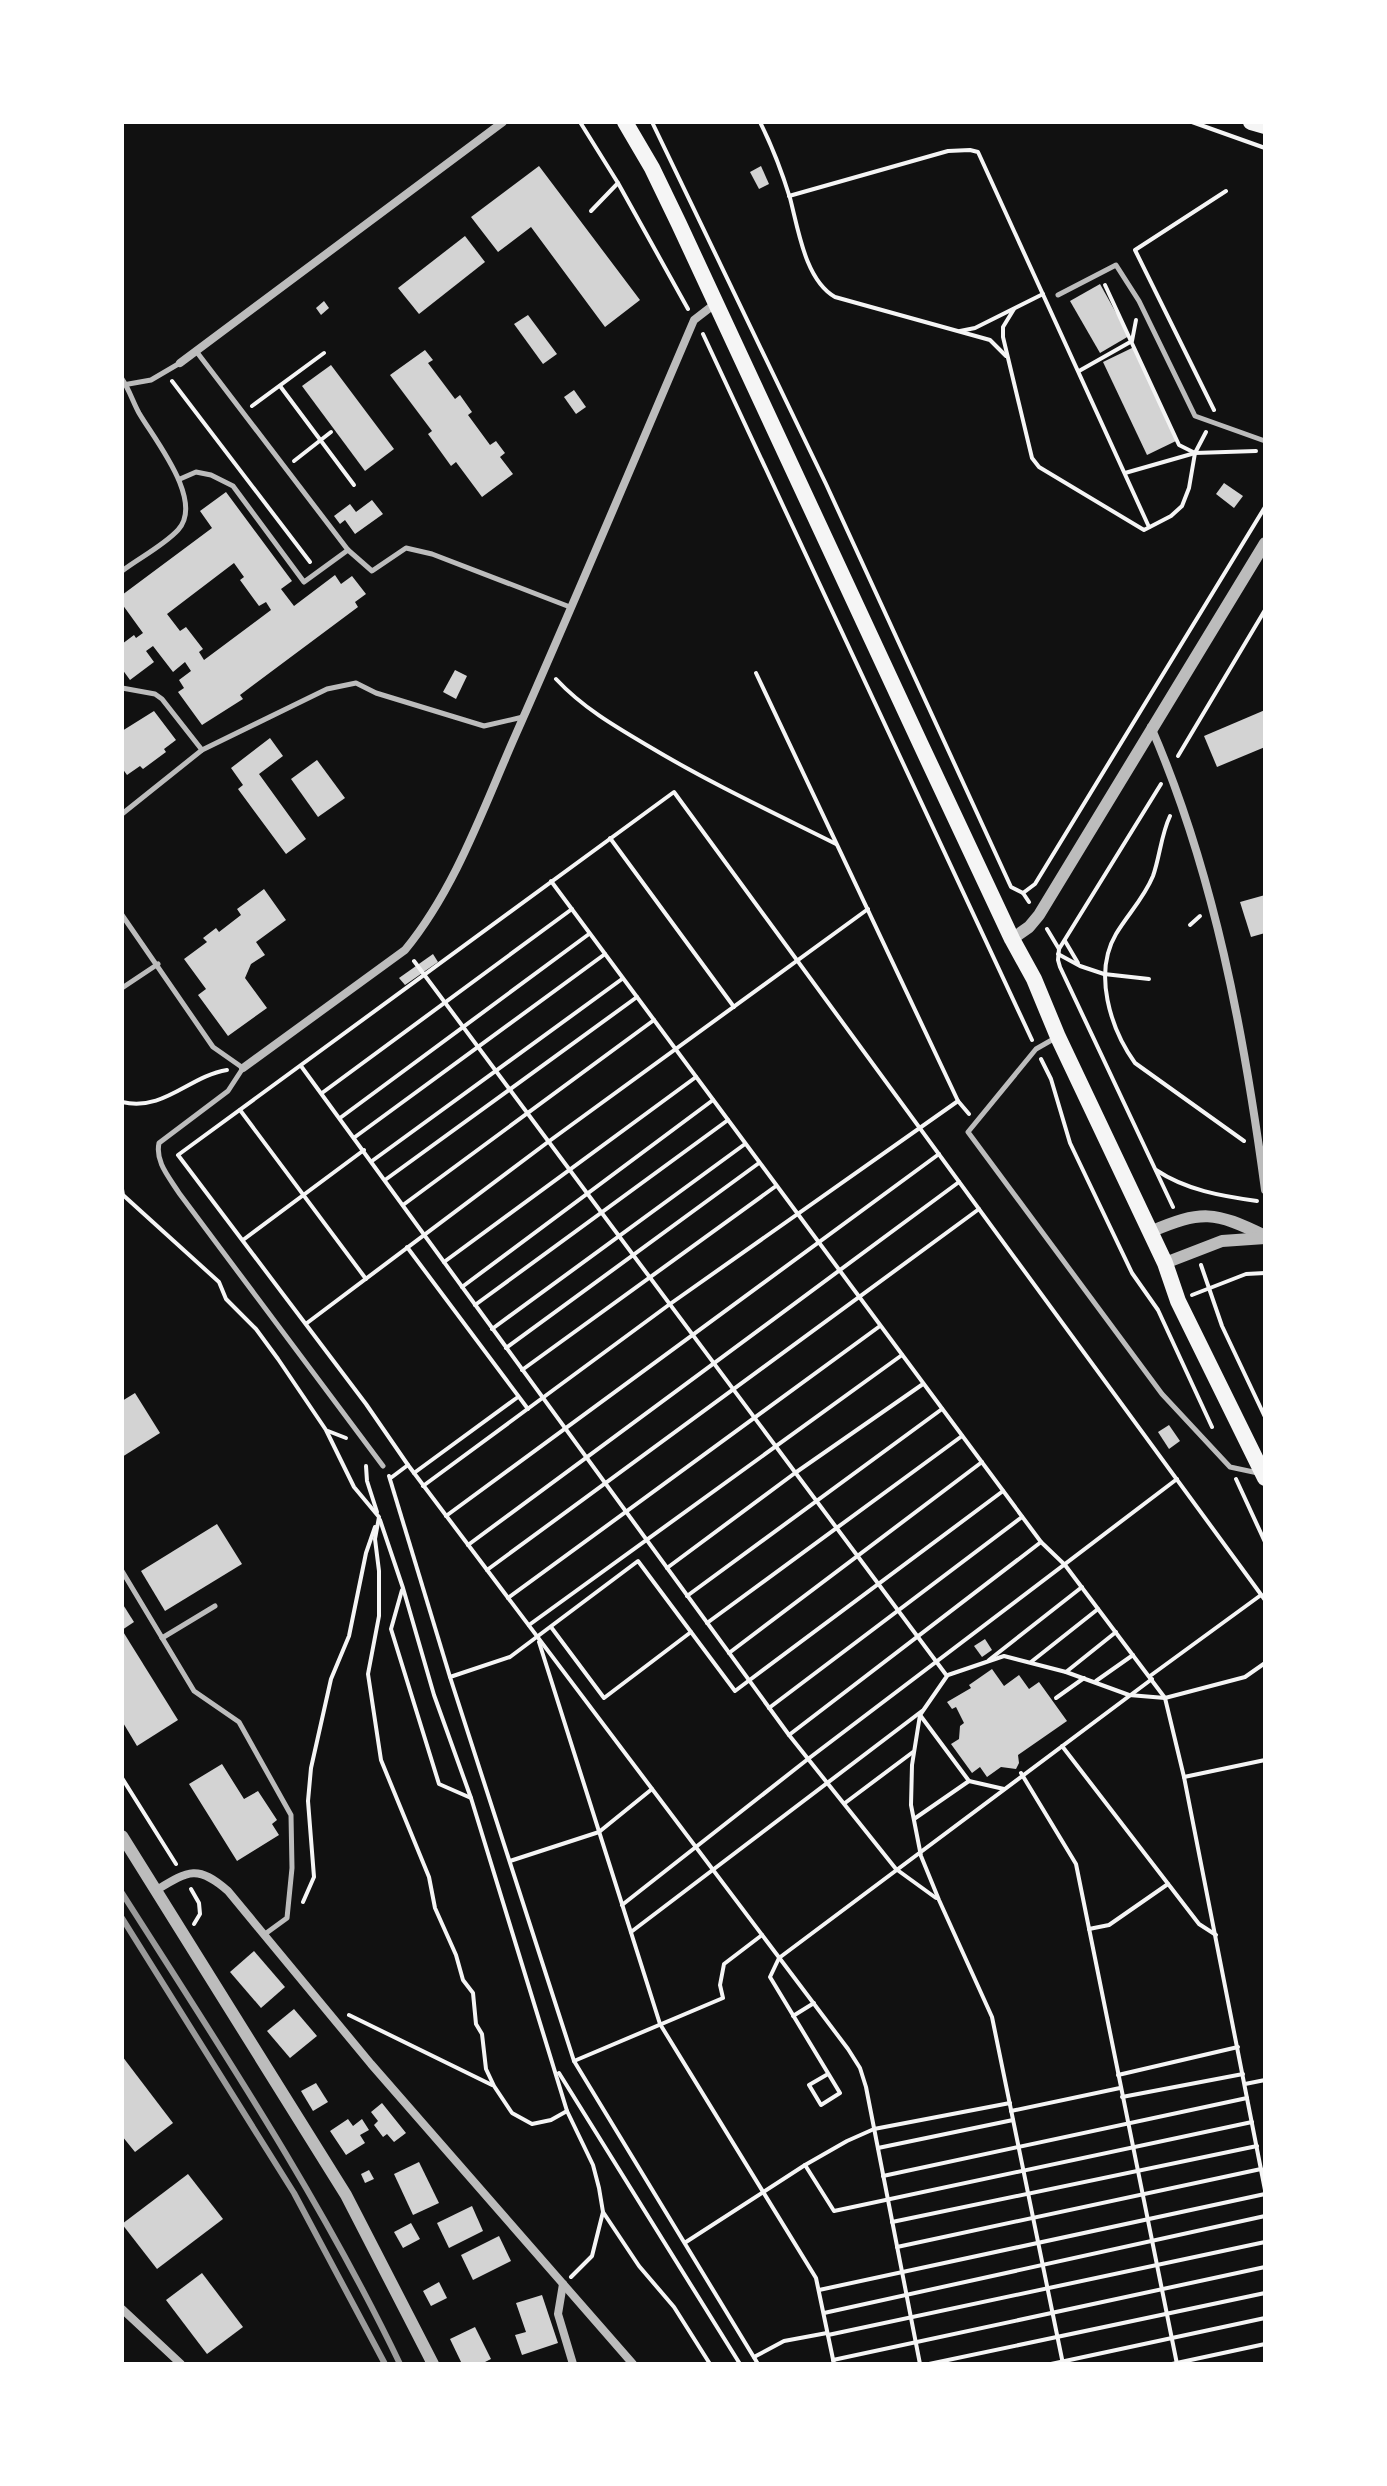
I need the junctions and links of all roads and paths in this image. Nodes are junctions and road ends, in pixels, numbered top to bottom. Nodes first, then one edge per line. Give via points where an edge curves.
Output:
1 (503, 122) edge
2 (580, 122) edge
3 (625, 122) edge
4 (652, 122) edge
5 (760, 122) edge
6 (1192, 122) edge
7 (1251, 122) edge
8 (1265, 126) edge
9 (1265, 148) edge
10 (618, 183) junction
11 (1226, 191) dead end
12 (789, 196) junction
13 (591, 211) dead end
14 (1099, 274) junction
15 (1157, 292) junction
16 (1043, 294) junction
17 (1058, 295) dead end
18 (1139, 301) junction
19 (716, 303) junction
20 (1014, 309) junction
21 (694, 320) junction
22 (958, 331) junction
23 (1132, 341) junction
24 (196, 351) junction
25 (324, 353) dead end
26 (180, 363) joint
27 (1010, 363) junction
28 (1079, 371) junction
29 (166, 373) junction
30 (123, 383) edge
31 (280, 386) junction
32 (244, 413) junction
33 (1211, 422) junction
34 (331, 432) dead end
35 (320, 440) junction
36 (1265, 441) edge
37 (1265, 451) edge
38 (1195, 453) junction
39 (285, 467) junction
40 (1125, 473) junction
41 (180, 479) junction
42 (354, 485) dead end
43 (1265, 507) edge
44 (1149, 527) junction
45 (1265, 543) edge
46 (348, 550) junction
47 (122, 571) edge
48 (318, 573) junction
49 (570, 607) junction
50 (546, 668) junction
51 (756, 673) dead end
52 (122, 688) edge
53 (523, 717) junction
54 (1151, 727) junction
55 (202, 750) junction
56 (1178, 795) junction
57 (122, 814) edge
58 (610, 838) junction
59 (838, 845) junction
60 (551, 881) junction
61 (1023, 893) junction
62 (572, 909) junction
63 (868, 909) junction
64 (122, 915) edge
65 (1039, 915) junction
66 (590, 933) junction
67 (1012, 939) junction
68 (1065, 941) dead end
69 (405, 950) junction
70 (605, 954) junction
71 (1058, 954) junction
72 (796, 960) junction
73 (158, 964) junction
74 (1080, 966) junction
75 (1104, 974) junction
76 (426, 975) junction
77 (623, 978) junction
78 (1149, 979) dead end
79 (122, 988) edge
80 (637, 997) junction
81 (446, 1002) junction
82 (734, 1007) junction
83 (654, 1020) junction
84 (464, 1027) junction
85 (1058, 1037) junction
86 (479, 1047) junction
87 (1036, 1049) junction
88 (677, 1050) junction
89 (301, 1066) junction
90 (243, 1068) junction
91 (496, 1071) junction
92 (696, 1077) junction
93 (510, 1090) junction
94 (321, 1093) junction
95 (713, 1100) junction
96 (958, 1101) junction
97 (122, 1102) edge
98 (240, 1110) junction
99 (527, 1114) junction
100 (340, 1118) junction
101 (728, 1120) junction
102 (976, 1122) junction
103 (920, 1128) junction
104 (1230, 1131) dead end
105 (355, 1137) junction
106 (548, 1142) junction
107 (745, 1144) junction
108 (364, 1150) junction
109 (939, 1154) junction
110 (372, 1161) junction
111 (759, 1163) junction
112 (1154, 1169) junction
113 (569, 1170) junction
114 (385, 1180) junction
115 (959, 1182) junction
116 (776, 1186) junction
117 (122, 1189) edge
118 (1265, 1190) edge
119 (587, 1194) junction
120 (302, 1196) junction
121 (1265, 1203) edge
122 (403, 1205) junction
123 (979, 1209) junction
124 (601, 1213) junction
125 (798, 1215) junction
126 (1180, 1219) junction
127 (1150, 1232) junction
128 (424, 1234) junction
129 (619, 1236) junction
130 (1265, 1237) edge
131 (243, 1240) junction
132 (818, 1242) junction
133 (407, 1247) junction
134 (1195, 1250) junction
135 (633, 1255) junction
136 (444, 1262) junction
137 (1165, 1263) junction
138 (839, 1271) junction
139 (1265, 1273) edge
140 (650, 1278) junction
141 (366, 1279) junction
142 (462, 1287) junction
143 (1210, 1287) junction
144 (859, 1297) junction
145 (670, 1304) junction
146 (475, 1305) junction
147 (306, 1324) junction
148 (880, 1326) junction
149 (492, 1329) junction
150 (693, 1335) junction
151 (506, 1348) junction
152 (902, 1355) junction
153 (714, 1363) junction
154 (522, 1370) junction
155 (923, 1384) junction
156 (733, 1390) junction
157 (518, 1397) junction
158 (543, 1399) junction
159 (942, 1409) junction
160 (528, 1410) junction
161 (1265, 1417) edge
162 (754, 1418) junction
163 (565, 1428) junction
164 (962, 1436) junction
165 (1217, 1439) dead end
166 (776, 1446) junction
167 (370, 1448) junction
168 (586, 1457) junction
169 (982, 1462) junction
170 (408, 1465) junction
171 (383, 1466) dead end
172 (1230, 1467) junction
173 (795, 1473) junction
174 (413, 1474) junction
175 (1264, 1476) edge
176 (1177, 1479) junction
177 (605, 1484) junction
178 (423, 1486) junction
179 (1003, 1491) junction
180 (816, 1501) junction
181 (626, 1512) junction
182 (446, 1516) junction
183 (379, 1517) junction
184 (1022, 1517) junction
185 (836, 1528) junction
186 (646, 1540) junction
187 (1041, 1542) junction
188 (1265, 1542) edge
189 (468, 1545) junction
190 (857, 1556) junction
191 (1065, 1565) junction
192 (667, 1568) junction
193 (487, 1570) junction
194 (122, 1571) edge
195 (877, 1584) junction
196 (1082, 1587) junction
197 (403, 1588) junction
198 (687, 1596) junction
199 (508, 1598) junction
200 (1263, 1598) edge
201 (215, 1606) dead end
202 (1098, 1609) junction
203 (898, 1611) junction
204 (707, 1623) junction
205 (529, 1625) junction
206 (550, 1626) junction
207 (691, 1632) junction
208 (1116, 1632) junction
209 (538, 1636) junction
210 (917, 1637) junction
211 (162, 1638) junction
212 (729, 1653) junction
213 (1133, 1655) junction
214 (937, 1661) junction
215 (988, 1662) junction
216 (1030, 1663) junction
217 (1265, 1663) edge
218 (1066, 1672) junction
219 (947, 1676) junction
220 (450, 1677) junction
221 (1084, 1678) junction
222 (1151, 1678) junction
223 (749, 1681) junction
224 (1095, 1682) junction
225 (1129, 1695) junction
226 (1056, 1698) dead end
227 (1165, 1698) junction
228 (769, 1708) junction
229 (924, 1709) junction
230 (920, 1715) junction
231 (789, 1735) junction
232 (1062, 1746) junction
233 (914, 1752) junction
234 (808, 1759) junction
235 (1265, 1760) edge
236 (1022, 1774) junction
237 (1184, 1777) junction
238 (122, 1778) edge
239 (827, 1781) junction
240 (969, 1781) junction
241 (652, 1789) junction
242 (1005, 1789) junction
243 (471, 1798) junction
244 (845, 1803) junction
245 (914, 1819) junction
246 (599, 1832) junction
247 (122, 1836) edge
248 (696, 1847) junction
249 (921, 1852) junction
250 (510, 1861) junction
251 (177, 1865) dead end
252 (712, 1869) junction
253 (896, 1869) junction
254 (1168, 1884) junction
255 (190, 1888) dead end
256 (155, 1891) junction
257 (939, 1900) junction
258 (622, 1905) junction
259 (301, 1910) dead end
260 (1089, 1929) junction
261 (181, 1932) junction
262 (631, 1932) junction
263 (265, 1934) junction
264 (762, 1935) junction
265 (1216, 1935) junction
266 (779, 1958) junction
267 (319, 2000) junction
268 (814, 2003) junction
269 (793, 2016) junction
270 (660, 2024) junction
271 (1238, 2047) junction
272 (574, 2061) junction
273 (555, 2067) junction
274 (828, 2074) junction
275 (1243, 2074) junction
276 (1118, 2075) junction
277 (1265, 2080) edge
278 (1245, 2084) junction
279 (494, 2086) junction
280 (1120, 2088) junction
281 (1122, 2097) junction
282 (1247, 2098) junction
283 (1010, 2103) junction
284 (567, 2111) junction
285 (1011, 2111) junction
286 (1013, 2120) junction
287 (1252, 2122) junction
288 (1127, 2123) junction
289 (874, 2129) junction
290 (1257, 2146) junction
291 (1019, 2147) junction
292 (1132, 2147) junction
293 (878, 2148) junction
294 (805, 2165) junction
295 (1261, 2169) junction
296 (1024, 2171) junction
297 (1137, 2171) junction
298 (883, 2176) junction
299 (1265, 2192) edge
300 (762, 2193) junction
301 (1028, 2194) junction
302 (1142, 2194) junction
303 (888, 2200) junction
304 (603, 2212) junction
305 (1265, 2216) edge
306 (1033, 2217) junction
307 (1147, 2219) junction
308 (892, 2222) junction
309 (1152, 2241) junction
310 (685, 2242) junction
311 (1265, 2242) edge
312 (1039, 2243) junction
313 (897, 2247) junction
314 (1043, 2265) junction
315 (1157, 2265) junction
316 (1265, 2267) edge
317 (902, 2272) junction
318 (563, 2284) junction
319 (1048, 2288) junction
320 (1162, 2289) junction
321 (819, 2290) junction
322 (1265, 2293) edge
323 (907, 2295) junction
324 (122, 2309) edge
325 (824, 2313) junction
326 (1053, 2313) junction
327 (1167, 2314) junction
328 (911, 2318) junction
329 (1265, 2318) edge
330 (828, 2334) junction
331 (1058, 2337) junction
332 (1172, 2338) junction
333 (916, 2342) junction
334 (1265, 2344) edge
335 (754, 2357) junction
336 (833, 2362) edge
337 (1063, 2363) edge
338 (181, 2364) edge
339 (433, 2364) edge
340 (573, 2364) edge
341 (633, 2364) edge
342 (710, 2364) edge
343 (740, 2364) edge
344 (758, 2364) edge
345 (920, 2364) edge
346 (929, 2364) edge
347 (1051, 2364) edge
348 (1175, 2364) edge

1 - 24 street
2 - 10 path
3 - 19 main road
4 - 61 path via 1011,887
5 - 12 path
6 - 9 path
7 - 8 main road
10 - 13 path
10 - 21 path
11 - 15 path via 1135,250
12 - 16 path via 948,151 978,152
12 - 22 path via 802,250 826,292
14 - 17 lane
14 - 18 lane via 1116,265
14 - 23 path
15 - 18 path
15 - 33 path via 1216,414
16 - 20 path
16 - 28 path
18 - 23 path
18 - 33 lane via 1195,416
19 - 21 street
19 - 67 main road
20 - 22 path
20 - 27 path via 1003,327
21 - 49 street
21 - 87 path
22 - 27 path via 990,340
23 - 28 path
23 - 38 path via 1179,445
24 - 26 street
24 - 32 lane
25 - 31 path
26 - 29 lane
27 - 44 path via 1028,449 1039,467 1144,530
28 - 40 path
29 - 30 lane
29 - 48 path
30 - 41 lane
31 - 32 path
31 - 35 path
32 - 39 lane
33 - 36 lane
33 - 38 path
34 - 35 path
35 - 39 path
35 - 42 path
37 - 38 path
38 - 40 path
38 - 44 path via 1182,506
39 - 46 lane
40 - 44 path
41 - 47 lane via 185,518 179,529
41 - 48 lane via 196,472 233,486 304,582
43 - 61 path via 1035,884
45 - 54 street
46 - 48 lane
46 - 49 lane via 372,571 406,548 419,551
49 - 50 street
50 - 53 street
50 - 59 path via 601,718 691,771
51 - 59 path
52 - 55 lane via 162,699
53 - 55 lane via 484,726 356,683 327,689
53 - 69 street via 459,862
54 - 56 street
54 - 65 street
55 - 57 lane
56 - 75 path via 1152,876 1114,938
56 - 118 street via 1236,1011
58 - 60 path
58 - 72 path via 674,792
58 - 82 path
59 - 63 path
60 - 62 path
60 - 76 path
61 - 65 path
62 - 66 path
62 - 81 path
63 - 72 path
63 - 96 path
64 - 73 lane
65 - 67 street
65 - 71 path
66 - 70 path
66 - 84 path
67 - 85 main road
68 - 74 path
69 - 76 path
69 - 90 street
70 - 77 path
70 - 86 path
71 - 74 path
71 - 112 path
72 - 82 path
72 - 103 path
73 - 79 lane
73 - 90 lane via 213,1047
74 - 75 path
75 - 78 path
75 - 104 path via 1110,1014 1135,1063
76 - 81 path
76 - 89 path
77 - 80 path
77 - 91 path
80 - 83 path
80 - 93 path
81 - 84 path
81 - 94 path
82 - 88 path
83 - 88 path
83 - 99 path
84 - 86 path
84 - 100 path
85 - 87 lane
85 - 127 main road
86 - 91 path
86 - 105 path
87 - 102 lane
87 - 165 path via 1070,1143 1132,1273 1158,1310
88 - 92 path
88 - 106 path
89 - 94 path
89 - 98 path
90 - 97 path via 215,1072 164,1100 145,1105
90 - 167 lane via 228,1091 159,1143 161,1164
91 - 93 path
91 - 110 path
92 - 95 path
92 - 113 path
93 - 99 path
93 - 114 path
94 - 100 path
95 - 101 path
95 - 119 path
96 - 102 path
96 - 103 path
98 - 120 path
98 - 131 path via 178,1155
99 - 106 path
99 - 122 path
100 - 105 path
101 - 107 path
101 - 124 path
102 - 172 lane via 968,1132 1162,1394
103 - 109 path
103 - 125 path
105 - 108 path
106 - 113 path
106 - 128 path
107 - 111 path
107 - 129 path
108 - 110 path
108 - 120 path
109 - 115 path
109 - 132 path
110 - 114 path
111 - 116 path
111 - 135 path
112 - 121 path via 1176,1183
112 - 126 path
113 - 119 path
113 - 136 path
114 - 122 path
115 - 123 path
115 - 138 path
116 - 125 path
116 - 140 path
117 - 183 path via 219,1282 226,1299 256,1329 326,1430 354,1487
119 - 124 path
119 - 142 path
120 - 131 path
120 - 141 path
122 - 128 path
123 - 144 path
123 - 176 path
124 - 129 path
124 - 146 path
125 - 132 path
125 - 145 path
126 - 127 street
126 - 130 street via 1221,1217
127 - 137 main road
128 - 133 path
128 - 136 path
129 - 135 path
129 - 149 path
130 - 134 street
131 - 147 path
132 - 138 path
132 - 150 path
133 - 141 path
133 - 157 path
134 - 137 street
134 - 143 path
135 - 140 path
135 - 151 path
136 - 142 path
137 - 175 main road via 1178,1301
138 - 144 path
138 - 153 path
139 - 143 path
140 - 145 path
140 - 154 path
141 - 147 path
142 - 146 path
143 - 161 path via 1222,1326
144 - 148 path
144 - 156 path
145 - 150 path
145 - 158 path
146 - 149 path
147 - 170 path
148 - 152 path
148 - 162 path
149 - 151 path
150 - 153 path
150 - 163 path
151 - 154 path
152 - 155 path
152 - 166 path
153 - 156 path
153 - 168 path
154 - 158 path
155 - 159 path
155 - 173 path
156 - 162 path
156 - 177 path
157 - 160 path
157 - 174 path
158 - 160 path
158 - 163 path
159 - 164 path
159 - 180 path
160 - 178 path
162 - 166 path
162 - 181 path
163 - 168 path
163 - 182 path
164 - 169 path
164 - 185 path
166 - 173 path
166 - 186 path
167 - 171 lane
167 - 183 path via 367,1481
168 - 177 path
168 - 189 path
169 - 179 path
169 - 190 path
170 - 174 path
170 - 220 path via 390,1478
172 - 175 lane
172 - 188 path
173 - 180 path
173 - 192 path
174 - 178 path
176 - 191 path
176 - 200 path
177 - 181 path
177 - 193 path
178 - 182 path
179 - 184 path
179 - 195 path
180 - 185 path
180 - 198 path
181 - 186 path
181 - 199 path
182 - 189 path
183 - 197 path
183 - 259 path via 311,1768 314,1877
183 - 279 path via 379,1616 368,1674 381,1760 429,1877 435,1908 463,1980 473,1993 486,2069
184 - 187 path
184 - 203 path
185 - 190 path
185 - 204 path
186 - 192 path
186 - 205 path
187 - 191 path
187 - 210 path
189 - 193 path
190 - 195 path
190 - 212 path
191 - 196 path
191 - 214 path
192 - 198 path
193 - 199 path
194 - 211 lane
195 - 203 path
195 - 223 path
196 - 202 path
196 - 215 path
197 - 243 path
197 - 243 path via 391,1629 439,1784
198 - 204 path
199 - 205 path
200 - 222 path
201 - 211 lane
202 - 208 path
202 - 216 path
203 - 210 path
203 - 228 path
204 - 212 path
205 - 209 path
206 - 207 path via 638,1561
206 - 207 path via 604,1698
206 - 209 path
207 - 223 path via 735,1691
208 - 213 path
208 - 218 path
209 - 220 path via 510,1657
209 - 241 path
209 - 246 path
210 - 214 path
210 - 231 path
211 - 263 lane via 194,1691 239,1722 291,1815 287,1918
212 - 223 path
213 - 222 path
213 - 224 path
214 - 219 path
214 - 234 path
215 - 216 path via 1004,1656
215 - 219 path
216 - 218 path
217 - 227 path via 1245,1677
218 - 221 path
219 - 229 path
220 - 250 path
221 - 224 path
221 - 226 path
222 - 225 path
222 - 227 path
223 - 228 path
224 - 225 path
225 - 227 path
225 - 232 path
227 - 237 path
228 - 231 path
229 - 230 path
229 - 239 path
230 - 233 path
230 - 240 path
231 - 234 path
232 - 236 path
232 - 254 path
233 - 244 path
233 - 245 path
234 - 239 path
234 - 248 path
235 - 237 path
236 - 242 path
236 - 260 path via 1076,1864
237 - 265 path
238 - 251 path
239 - 244 path
239 - 252 path
240 - 242 path
240 - 245 path
241 - 246 path
241 - 248 path
242 - 249 path
243 - 273 path
244 - 253 path
245 - 249 path
246 - 250 path
246 - 258 path
247 - 256 street
248 - 252 path
248 - 258 path
249 - 253 path
249 - 257 path
250 - 272 path
252 - 262 path
252 - 264 path
253 - 257 path
253 - 266 path
254 - 260 path via 1109,1925
254 - 265 path via 1199,1924
255 - 261 path via 200,1914
256 - 261 street
256 - 263 street via 187,1873 203,1873 228,1891
257 - 283 path via 992,2017
258 - 262 path
260 - 276 path
261 - 339 street via 346,2195
262 - 270 path
263 - 267 street
264 - 266 path
264 - 270 path via 724,1964 723,1998
265 - 271 path
266 - 268 path
266 - 269 path via 770,1977
267 - 279 path
267 - 318 street
268 - 269 path
268 - 289 path via 860,2068
269 - 274 path
270 - 272 path
270 - 300 path
271 - 275 path
271 - 276 path
272 - 310 path
273 - 284 path
273 - 343 path
274 - 274 path via 840,2093 821,2105 809,2085
275 - 278 path
275 - 281 path
276 - 280 path
277 - 278 path
278 - 282 path
279 - 284 path via 512,2113 532,2124
280 - 281 path
280 - 285 path
281 - 288 path
282 - 287 path
282 - 288 path
283 - 285 path
283 - 289 path
284 - 304 path via 593,2165
285 - 286 path
286 - 291 path
286 - 293 path
287 - 290 path
287 - 292 path
288 - 291 path
288 - 292 path
289 - 293 path
289 - 294 path
290 - 295 path
290 - 297 path
291 - 296 path
291 - 298 path
292 - 296 path
292 - 297 path
293 - 298 path
294 - 300 path
294 - 303 path via 834,2211
295 - 299 path
295 - 302 path
296 - 301 path
296 - 303 path
297 - 301 path
297 - 302 path
298 - 303 path
299 - 307 path
300 - 310 path
300 - 321 path
301 - 306 path
301 - 308 path
302 - 306 path
302 - 307 path
303 - 308 path
304 - 318 path via 592,2256
304 - 342 path
305 - 309 path
306 - 312 path
306 - 313 path
307 - 309 path
307 - 312 path
308 - 313 path
309 - 314 path
309 - 315 path
310 - 335 path
311 - 315 path
312 - 314 path
312 - 317 path
313 - 317 path
314 - 319 path
314 - 323 path
315 - 319 path
315 - 320 path
316 - 320 path
317 - 321 path
317 - 323 path
318 - 340 street via 558,2314
318 - 341 street
319 - 326 path
319 - 328 path
320 - 326 path
320 - 327 path
321 - 325 path
322 - 327 path
323 - 325 path
323 - 328 path
324 - 338 street
325 - 330 path
326 - 331 path
326 - 333 path
327 - 331 path
327 - 332 path
328 - 330 path
328 - 333 path
329 - 332 path
330 - 335 path via 784,2341
330 - 336 path
331 - 337 path
331 - 346 path
332 - 337 path
332 - 348 path
333 - 336 path
333 - 345 path
334 - 348 path
335 - 344 path
337 - 347 path

